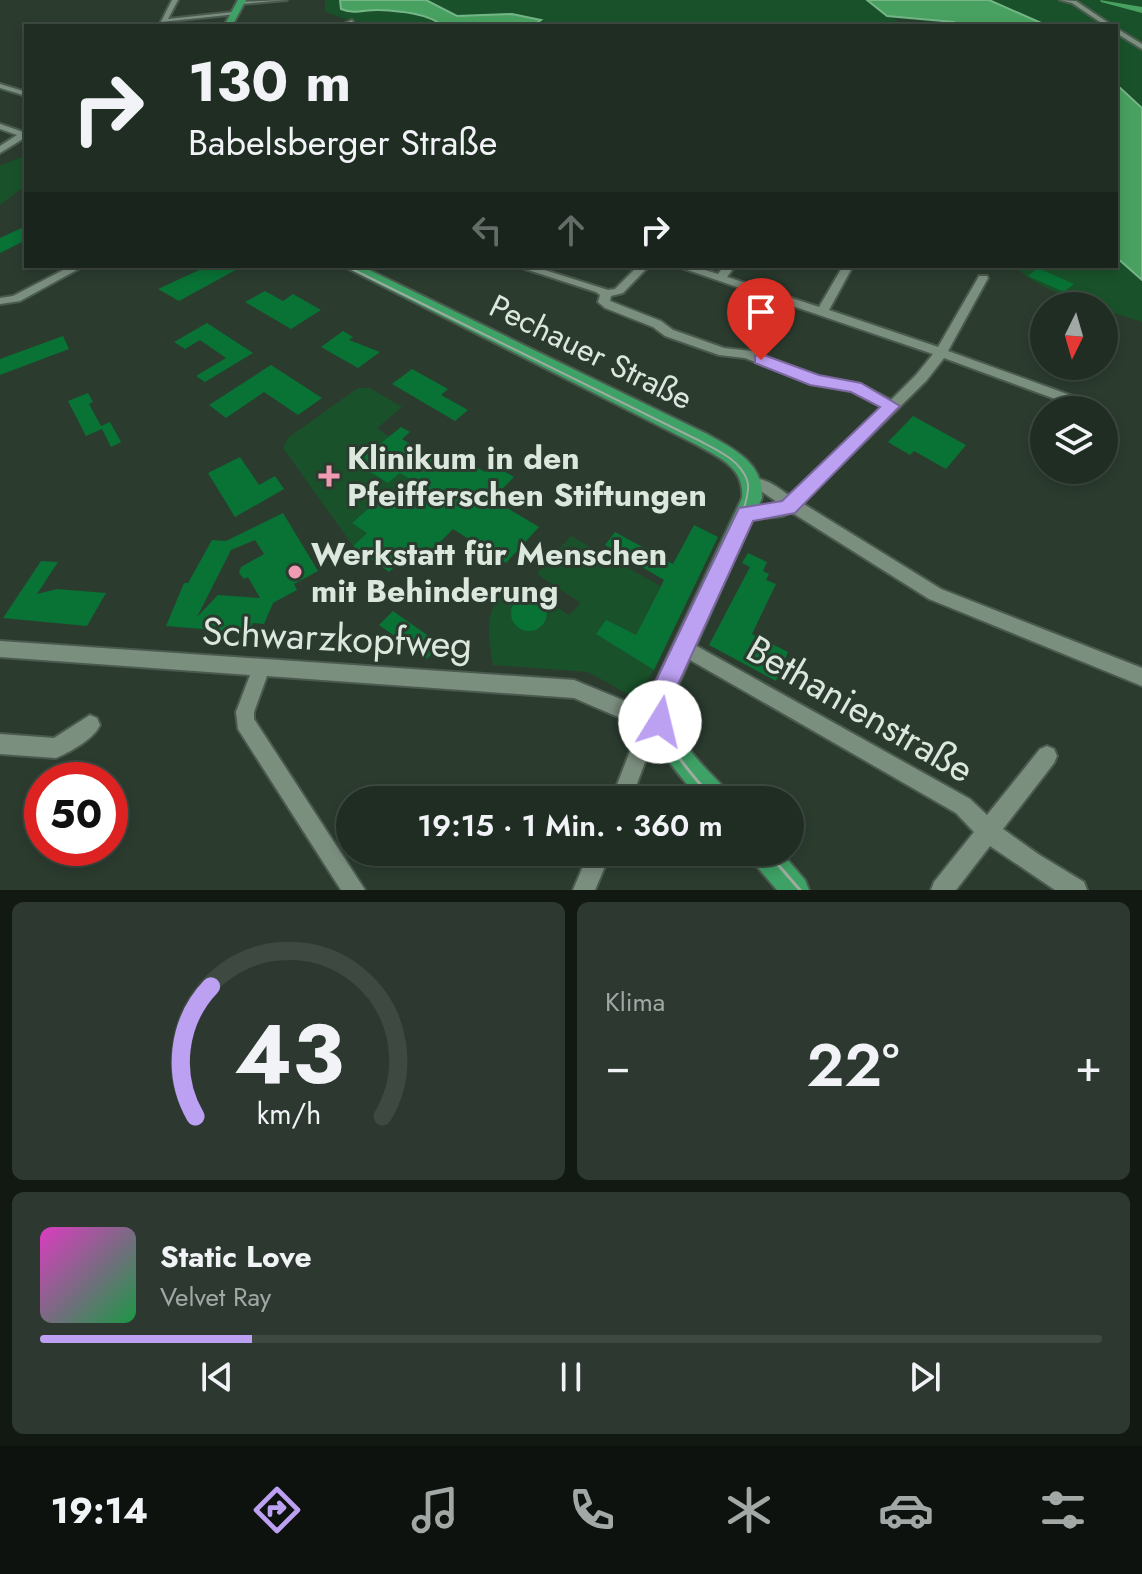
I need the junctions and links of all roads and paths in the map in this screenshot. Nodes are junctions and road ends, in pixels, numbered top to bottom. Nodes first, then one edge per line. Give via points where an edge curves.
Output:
1 (175, 0) edge
2 (284, 0) edge
3 (1063, 0) edge
4 (241, 1) edge
5 (234, 14) junction
6 (352, 22) dead end
7 (229, 24) edge
8 (348, 24) edge
9 (1107, 24) edge
10 (1118, 31) edge
11 (1142, 47) edge
12 (0, 86) edge
13 (24, 93) edge
14 (0, 126) edge
15 (0, 150) edge
16 (75, 268) edge
17 (354, 268) edge
18 (527, 268) edge
19 (642, 268) edge
20 (687, 268) edge
21 (728, 268) edge
22 (847, 268) edge
23 (983, 278) dead end
24 (720, 279) junction
25 (606, 294) junction
26 (2, 301) edge
27 (822, 312) junction
28 (941, 353) junction
29 (1059, 396) edge
30 (892, 406) junction
31 (753, 483) junction
32 (791, 504) junction
33 (746, 514) junction
34 (684, 647) junction
35 (1, 652) edge
36 (261, 669) junction
37 (1142, 677) edge
38 (90, 725) dead end
39 (662, 726) junction
40 (0, 744) edge
41 (1047, 756) dead end
42 (626, 786) edge
43 (706, 786) edge
44 (986, 832) junction
45 (594, 866) edge
46 (775, 866) edge
47 (354, 890) edge
48 (584, 890) edge
49 (795, 890) edge
50 (942, 890) edge
51 (1076, 890) edge

1 - 5 street via 163,21
2 - 4 street
3 - 9 street
4 - 5 main road
5 - 7 main road
6 - 8 street
10 - 11 street
12 - 13 street
14 - 15 street via 23,135
16 - 26 street
17 - 31 main road, Pechauer Straße via 701,439 738,462
18 - 25 street
19 - 25 street via 619,291
20 - 24 street
21 - 24 street
22 - 27 street
23 - 28 street
24 - 27 street
25 - 30 street via 609,306 669,333 723,352 747,354 816,381 855,387
27 - 28 street
28 - 29 street
28 - 30 street
30 - 32 street
31 - 32 street
31 - 33 main road
32 - 33 street via 783,510
32 - 37 street via 935,594
33 - 34 main road
34 - 39 main road via 660,699
34 - 44 street, Bethanienstraße via 963,806
35 - 36 street, Schwarzkopfweg
36 - 39 street, Schwarzkopfweg via 554,685 595,695
36 - 47 street via 245,722
38 - 40 street via 56,748
39 - 42 street via 641,748
39 - 43 main road
41 - 44 street
44 - 50 street
44 - 51 street, Bethanienstraße
45 - 48 street
46 - 49 main road

